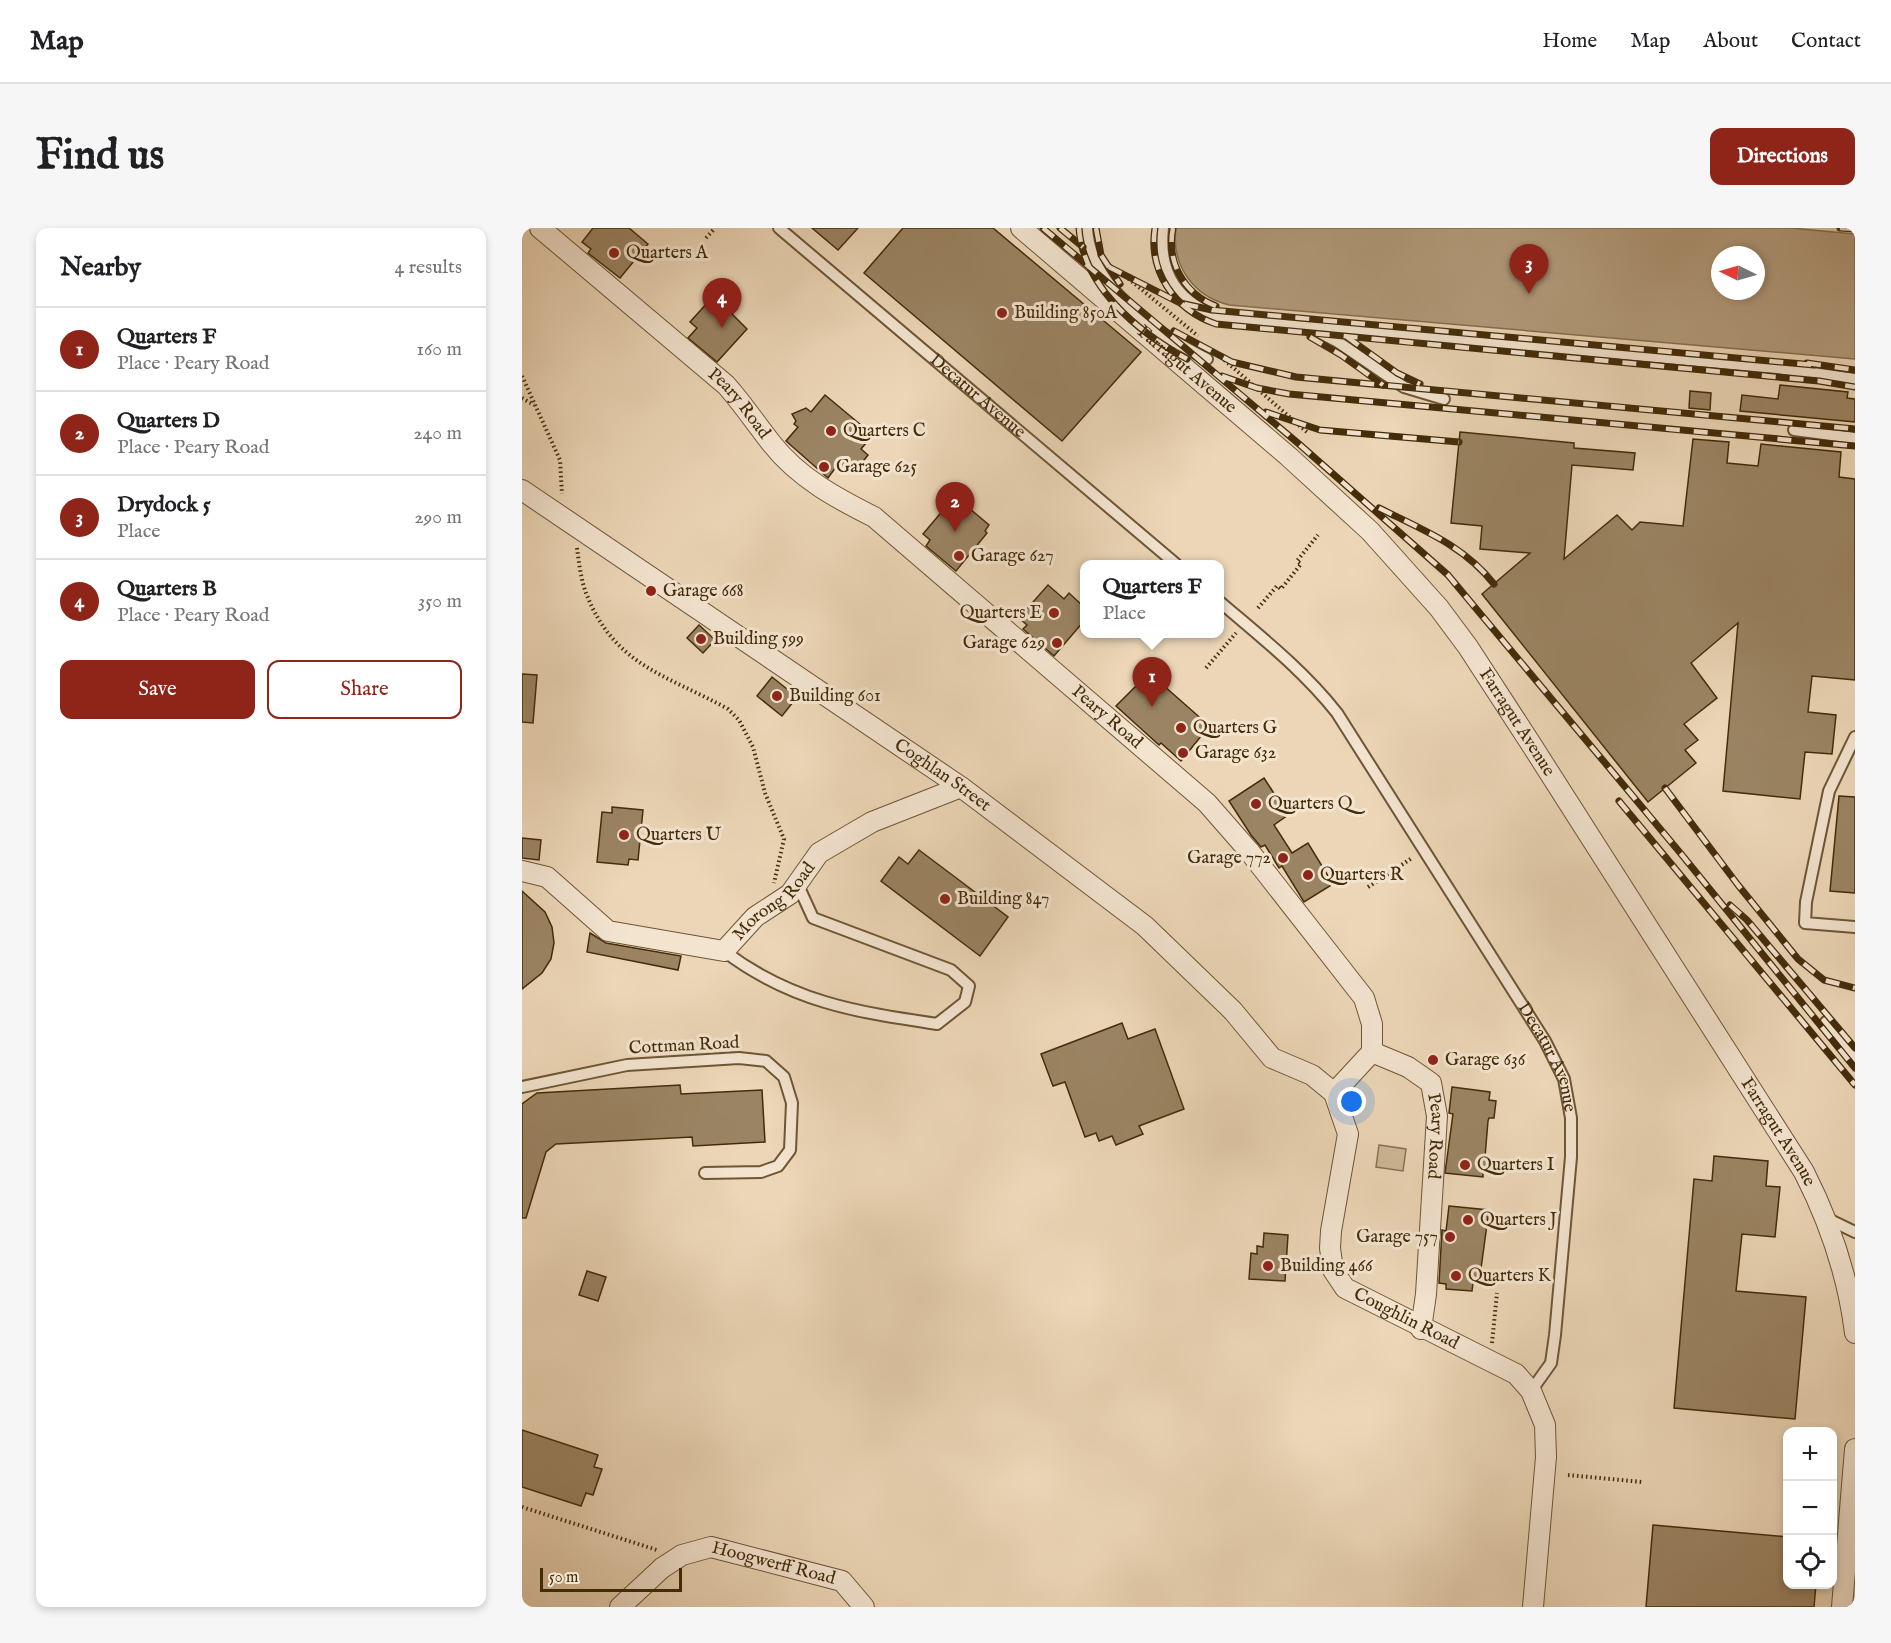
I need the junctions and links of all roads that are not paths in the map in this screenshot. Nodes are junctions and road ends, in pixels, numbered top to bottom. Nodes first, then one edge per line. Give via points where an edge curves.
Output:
1 (540, 228) edge
2 (778, 228) edge
3 (1021, 228) edge
4 (1087, 228) edge
5 (1163, 228) edge
6 (1074, 275) junction
7 (1125, 301) junction
8 (1294, 324) junction
9 (1155, 327) junction
10 (1210, 355) road end
11 (1192, 376) junction
12 (1855, 377) edge
13 (1444, 399) dead end
14 (1794, 430) dead end
15 (1855, 438) edge
16 (522, 490) edge
17 (1171, 560) edge
18 (1224, 605) edge
19 (1855, 737) edge
20 (961, 787) junction
21 (522, 872) edge
22 (797, 883) junction
23 (1855, 927) edge
24 (724, 951) junction
25 (1826, 1022) dead end
26 (1372, 1052) junction
27 (1855, 1057) edge
28 (522, 1087) edge
29 (1334, 1094) junction
30 (705, 1173) dead end
31 (1826, 1218) junction
32 (1855, 1232) edge
33 (1421, 1329) junction
34 (1855, 1333) edge
35 (1531, 1391) junction
36 (1855, 1449) edge
37 (620, 1607) edge
38 (864, 1607) edge
39 (1533, 1607) edge
40 (1842, 1607) edge

1 - 26 street, Peary Road via 726,385 772,445 795,467 828,494 874,517 1208,802 1364,998 1372,1024
2 - 17 lane, Decatur Avenue
3 - 6 street, Farragut Avenue
4 - 7 lane via 1099,271
5 - 8 lane via 1165,266 1188,300 1223,318
6 - 7 lane
6 - 11 street, Farragut Avenue
7 - 9 lane
8 - 12 lane
8 - 13 lane via 1328,336 1404,387
9 - 10 lane via 1184,348
9 - 11 lane
11 - 31 street, Farragut Avenue via 1370,531 1439,608 1468,647 1782,1135
14 - 15 lane
16 - 20 street, Coghlan Street
18 - 35 lane, Decatur Avenue via 1318,689 1337,713 1545,1041 1564,1079 1571,1118 1571,1157 1555,1335 1551,1363
19 - 23 lane via 1829,791 1805,922
20 - 22 street, Morong Road via 872,822 819,853
20 - 29 street, Coghlan Street via 1145,926 1233,1011 1272,1058 1312,1075
21 - 24 street, Morong Road via 547,877 608,930
22 - 24 street, Morong Road via 790,894 755,917
22 - 24 lane via 813,918 951,970 969,986 965,1002 937,1024 866,1013 809,998 754,973
25 - 27 lane
26 - 29 street
26 - 33 street, Peary Road via 1408,1067 1431,1083 1435,1096 1437,1116
28 - 30 lane, Cottman Road via 627,1065 739,1058 766,1061 784,1077 792,1104 790,1150 778,1166 761,1172
29 - 33 street, Coughlin Road via 1348,1134 1331,1231 1333,1270 1345,1288
31 - 32 lane
31 - 34 street, Farragut Avenue via 1847,1283
33 - 35 street, Coughlin Road via 1516,1374
35 - 39 street via 1545,1425 1546,1457
36 - 40 street
37 - 38 street, Hoogwerff Road via 662,1568 682,1555 711,1547 842,1581

